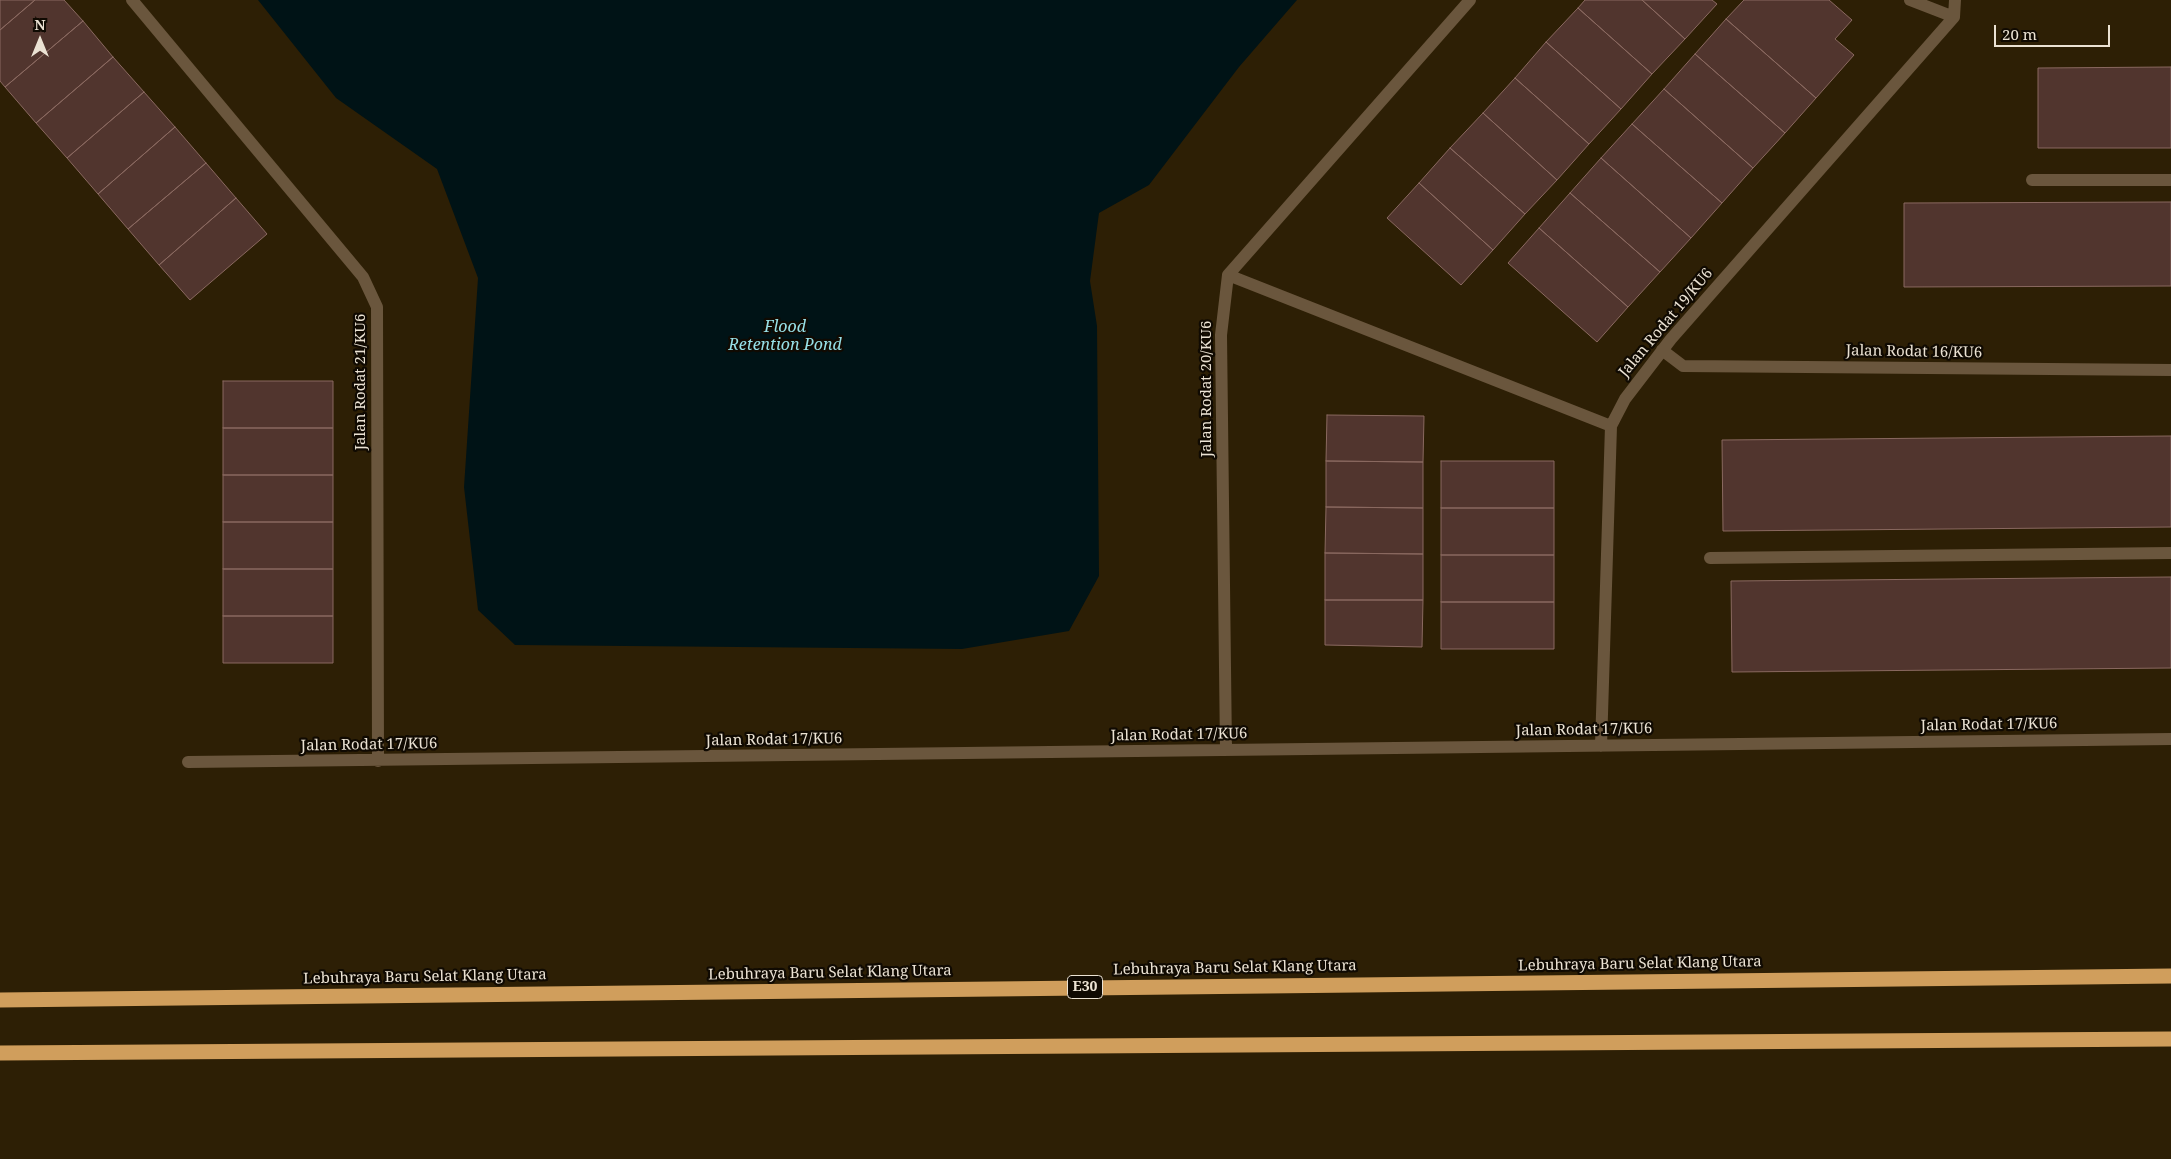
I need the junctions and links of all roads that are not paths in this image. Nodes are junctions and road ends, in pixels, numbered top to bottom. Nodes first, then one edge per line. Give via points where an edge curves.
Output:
1 (132, 0) edge
2 (1470, 0) edge
3 (1910, 0) edge
4 (1955, 0) edge
5 (1954, 17) junction
6 (2032, 180) dead end
7 (2171, 180) edge
8 (1228, 275) junction
9 (1662, 350) junction
10 (2171, 370) edge
11 (1611, 426) junction
12 (2171, 553) edge
13 (1710, 558) dead end
14 (2171, 739) edge
15 (1601, 746) junction
16 (1226, 750) junction
17 (378, 761) junction
18 (188, 762) dead end
19 (2171, 976) edge
20 (0, 1000) edge
21 (2171, 1040) edge
22 (0, 1053) edge

1 - 17 street, Jalan Rodat 21/KU6 via 363,277 377,307
2 - 8 street
3 - 5 street
4 - 5 street
5 - 9 street, Jalan Rodat 19/KU6
6 - 7 street
8 - 11 street
8 - 16 street, Jalan Rodat 20/KU6 via 1221,335
9 - 10 street, Jalan Rodat 16/KU6 via 1683,366
9 - 11 street, Jalan Rodat 19/KU6 via 1625,399
11 - 15 street, Jalan Rodat 19/KU6
12 - 13 street
14 - 15 street, Jalan Rodat 17/KU6
15 - 16 street, Jalan Rodat 17/KU6
16 - 17 street, Jalan Rodat 17/KU6
17 - 18 street, Jalan Rodat 17/KU6
19 - 20 highway, Lebuhraya Baru Selat Klang Utara / E30
21 - 22 highway

